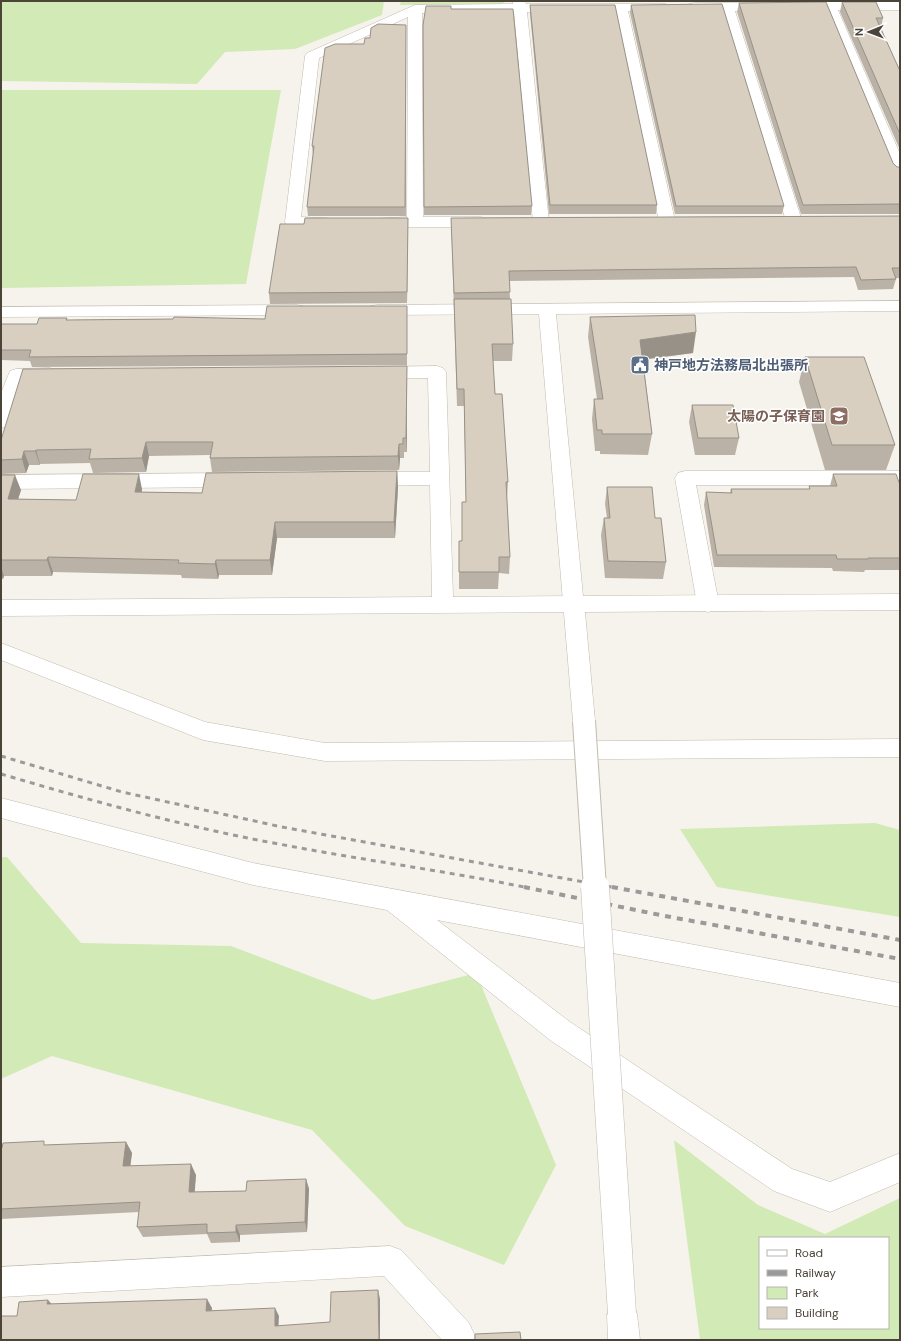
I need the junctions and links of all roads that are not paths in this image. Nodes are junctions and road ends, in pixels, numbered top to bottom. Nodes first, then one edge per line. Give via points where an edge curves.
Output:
1 (829, 3) edge
2 (520, 4) edge
3 (727, 6) junction
4 (900, 6) edge
5 (621, 7) junction
6 (415, 9) junction
7 (900, 172) edge
8 (652, 221) edge
9 (667, 221) junction
10 (683, 221) edge
11 (778, 221) edge
12 (794, 221) junction
13 (809, 221) edge
14 (347, 222) edge
15 (362, 222) edge
16 (415, 222) junction
17 (494, 222) edge
18 (525, 222) edge
19 (541, 222) junction
20 (557, 222) edge
21 (900, 306) edge
22 (547, 308) junction
23 (309, 310) edge
24 (365, 310) edge
25 (1, 312) edge
26 (358, 373) edge
27 (64, 374) edge
28 (1, 422) edge
29 (440, 478) junction
30 (900, 478) edge
31 (352, 479) edge
32 (256, 480) edge
33 (1, 482) edge
34 (900, 602) edge
35 (573, 604) junction
36 (708, 604) junction
37 (443, 605) junction
38 (1, 608) edge
39 (1, 651) edge
40 (900, 748) edge
41 (1, 808) edge
42 (394, 901) junction
43 (900, 995) edge
44 (900, 1167) edge
45 (1, 1282) edge
46 (623, 1327) edge
47 (458, 1340) edge

1 - 3 street
1 - 4 street
1 - 7 street
2 - 5 street
2 - 6 street
2 - 19 street
3 - 5 street
3 - 12 street
5 - 9 street
6 - 14 street via 312,56 293,222
6 - 16 street
8 - 9 street
9 - 10 street
11 - 12 street
12 - 13 street
15 - 16 street
16 - 17 street
18 - 19 street
19 - 20 street
21 - 22 street
22 - 24 street
22 - 35 street
23 - 25 street
26 - 29 street via 437,372
27 - 28 street via 16,375
29 - 31 street
29 - 37 street
30 - 36 street via 685,478
32 - 33 street
34 - 36 street
35 - 36 street
35 - 37 street
35 - 46 street, bridge via 584,721
37 - 38 street
39 - 40 street via 203,731 325,752
41 - 42 street via 253,874
42 - 43 street
42 - 44 street via 560,1031 784,1181 830,1197
45 - 47 street via 390,1261 458,1334

